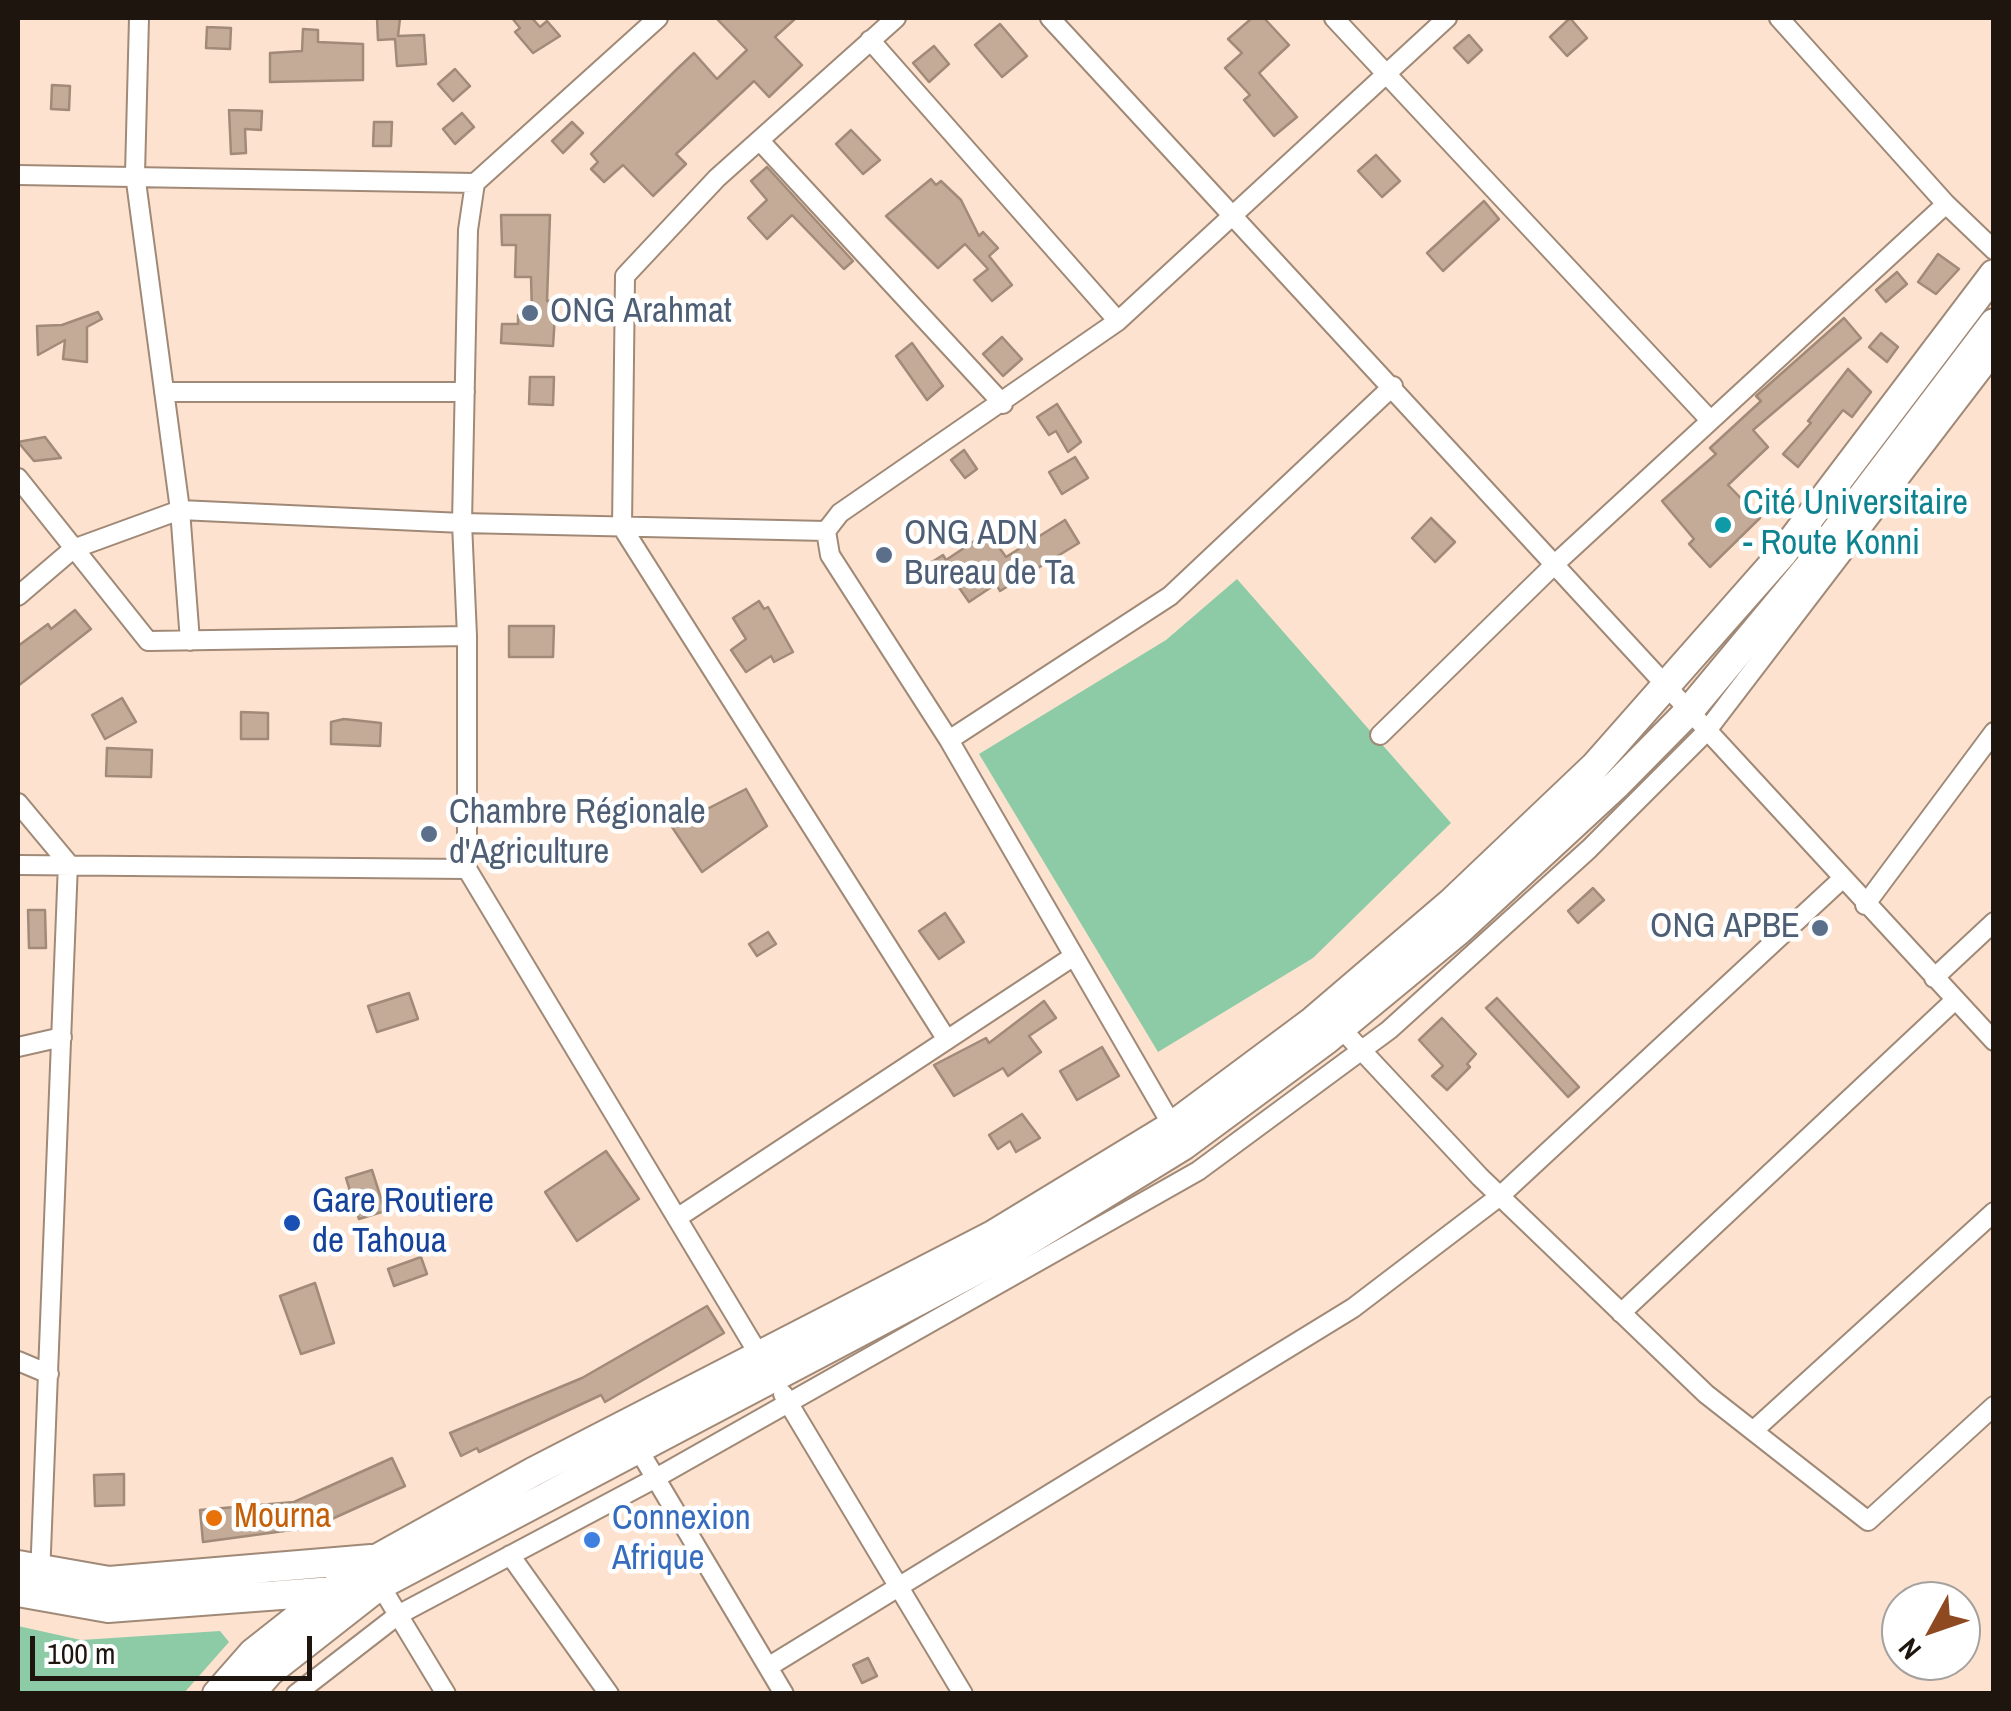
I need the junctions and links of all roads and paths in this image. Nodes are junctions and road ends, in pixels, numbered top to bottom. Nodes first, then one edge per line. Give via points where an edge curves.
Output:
1 (139, 18) edge
2 (658, 18) edge
3 (896, 18) edge
4 (1050, 18) edge
5 (1334, 18) edge
6 (1447, 18) edge
7 (1779, 18) edge
8 (870, 40) junction
9 (1386, 74) junction
10 (760, 141) junction
11 (135, 174) junction
12 (18, 175) edge
13 (475, 183) junction
14 (1946, 204) junction
15 (1235, 214) junction
16 (1994, 250) edge
17 (1994, 274) edge
18 (1118, 321) junction
19 (1994, 323) edge
20 (1994, 355) edge
21 (1393, 386) junction
22 (164, 392) junction
23 (464, 392) junction
24 (1003, 404) junction
25 (1710, 420) junction
26 (18, 478) edge
27 (180, 510) junction
28 (462, 523) junction
29 (622, 527) junction
30 (826, 531) junction
31 (73, 549) junction
32 (1556, 563) junction
33 (18, 596) edge
34 (468, 636) junction
35 (190, 641) junction
36 (1666, 686) junction
37 (1697, 722) junction
38 (1994, 732) edge
39 (1380, 735) dead end
40 (950, 740) junction
41 (18, 803) edge
42 (68, 863) junction
43 (18, 866) edge
44 (467, 870) junction
45 (1842, 879) junction
46 (1865, 904) junction
47 (1450, 921) junction
48 (1994, 922) edge
49 (1074, 956) junction
50 (1934, 978) junction
51 (1955, 1000) junction
52 (1333, 1020) junction
53 (62, 1037) junction
54 (947, 1040) junction
55 (1994, 1042) edge
56 (18, 1047) edge
57 (1361, 1051) junction
58 (1178, 1136) junction
59 (1500, 1196) junction
60 (1994, 1212) edge
61 (677, 1218) junction
62 (1622, 1313) junction
63 (18, 1361) edge
64 (767, 1368) junction
65 (48, 1374) junction
66 (788, 1403) junction
67 (1994, 1406) edge
68 (1753, 1431) junction
69 (632, 1440) junction
70 (654, 1479) junction
71 (510, 1555) junction
72 (379, 1572) junction
73 (29, 1581) edge
74 (897, 1584) junction
75 (332, 1591) junction
76 (398, 1615) junction
77 (768, 1667) junction
78 (267, 1673) edge
79 (216, 1694) edge
80 (250, 1694) edge
81 (296, 1694) edge
82 (446, 1694) edge
83 (609, 1694) edge
84 (784, 1694) edge
85 (963, 1694) edge

1 - 11 street
2 - 13 street
3 - 8 street
4 - 15 street
5 - 9 street
6 - 9 street
7 - 14 street
8 - 10 street
8 - 18 street
9 - 15 street
9 - 25 street
10 - 24 street
10 - 29 street via 625,276
11 - 12 street
11 - 13 street
11 - 22 street
13 - 23 street
14 - 16 street
14 - 25 street
15 - 18 street
15 - 21 street
17 - 36 main road via 1782,554
18 - 24 street
19 - 37 main road
20 - 37 street
21 - 32 street
21 - 40 street via 1170,596
22 - 23 street
22 - 27 street
23 - 28 street
24 - 30 street via 840,512
25 - 32 street
26 - 31 street
27 - 28 street
27 - 31 street
27 - 35 street
28 - 29 street
28 - 34 street
29 - 30 street
29 - 54 street
30 - 40 street via 830,555
31 - 33 street
31 - 35 street via 148,641
32 - 36 street
32 - 39 street
34 - 35 street
34 - 44 street
36 - 37 street
36 - 47 main road
37 - 45 street
37 - 47 main road
37 - 57 street via 1589,850
38 - 46 street
40 - 49 street
41 - 42 street
42 - 43 street
42 - 44 street
42 - 53 street
44 - 61 street
45 - 46 street
45 - 59 street
46 - 50 street
47 - 52 main road
48 - 50 street
49 - 54 street
49 - 58 street
50 - 51 street
51 - 55 street
51 - 62 street
52 - 57 street
52 - 58 main road
53 - 56 street
53 - 65 street
54 - 61 street
57 - 59 street
57 - 66 street via 1198,1171
58 - 64 main road via 1005,1255
59 - 62 street
59 - 74 street via 1353,1308
60 - 68 street
61 - 64 street
62 - 68 street
63 - 65 street
64 - 66 street
64 - 69 main road
65 - 73 street
66 - 70 street
66 - 74 street
67 - 68 street via 1868,1520
69 - 70 street
69 - 72 main road
70 - 71 street
70 - 77 street
71 - 76 street
71 - 83 street
72 - 73 main road
72 - 75 main road
72 - 76 street
72 - 78 main road
73 - 75 main road via 108,1608
74 - 77 street
74 - 85 street
75 - 78 main road
76 - 81 street
76 - 82 street
77 - 84 street
78 - 79 main road
78 - 80 main road

